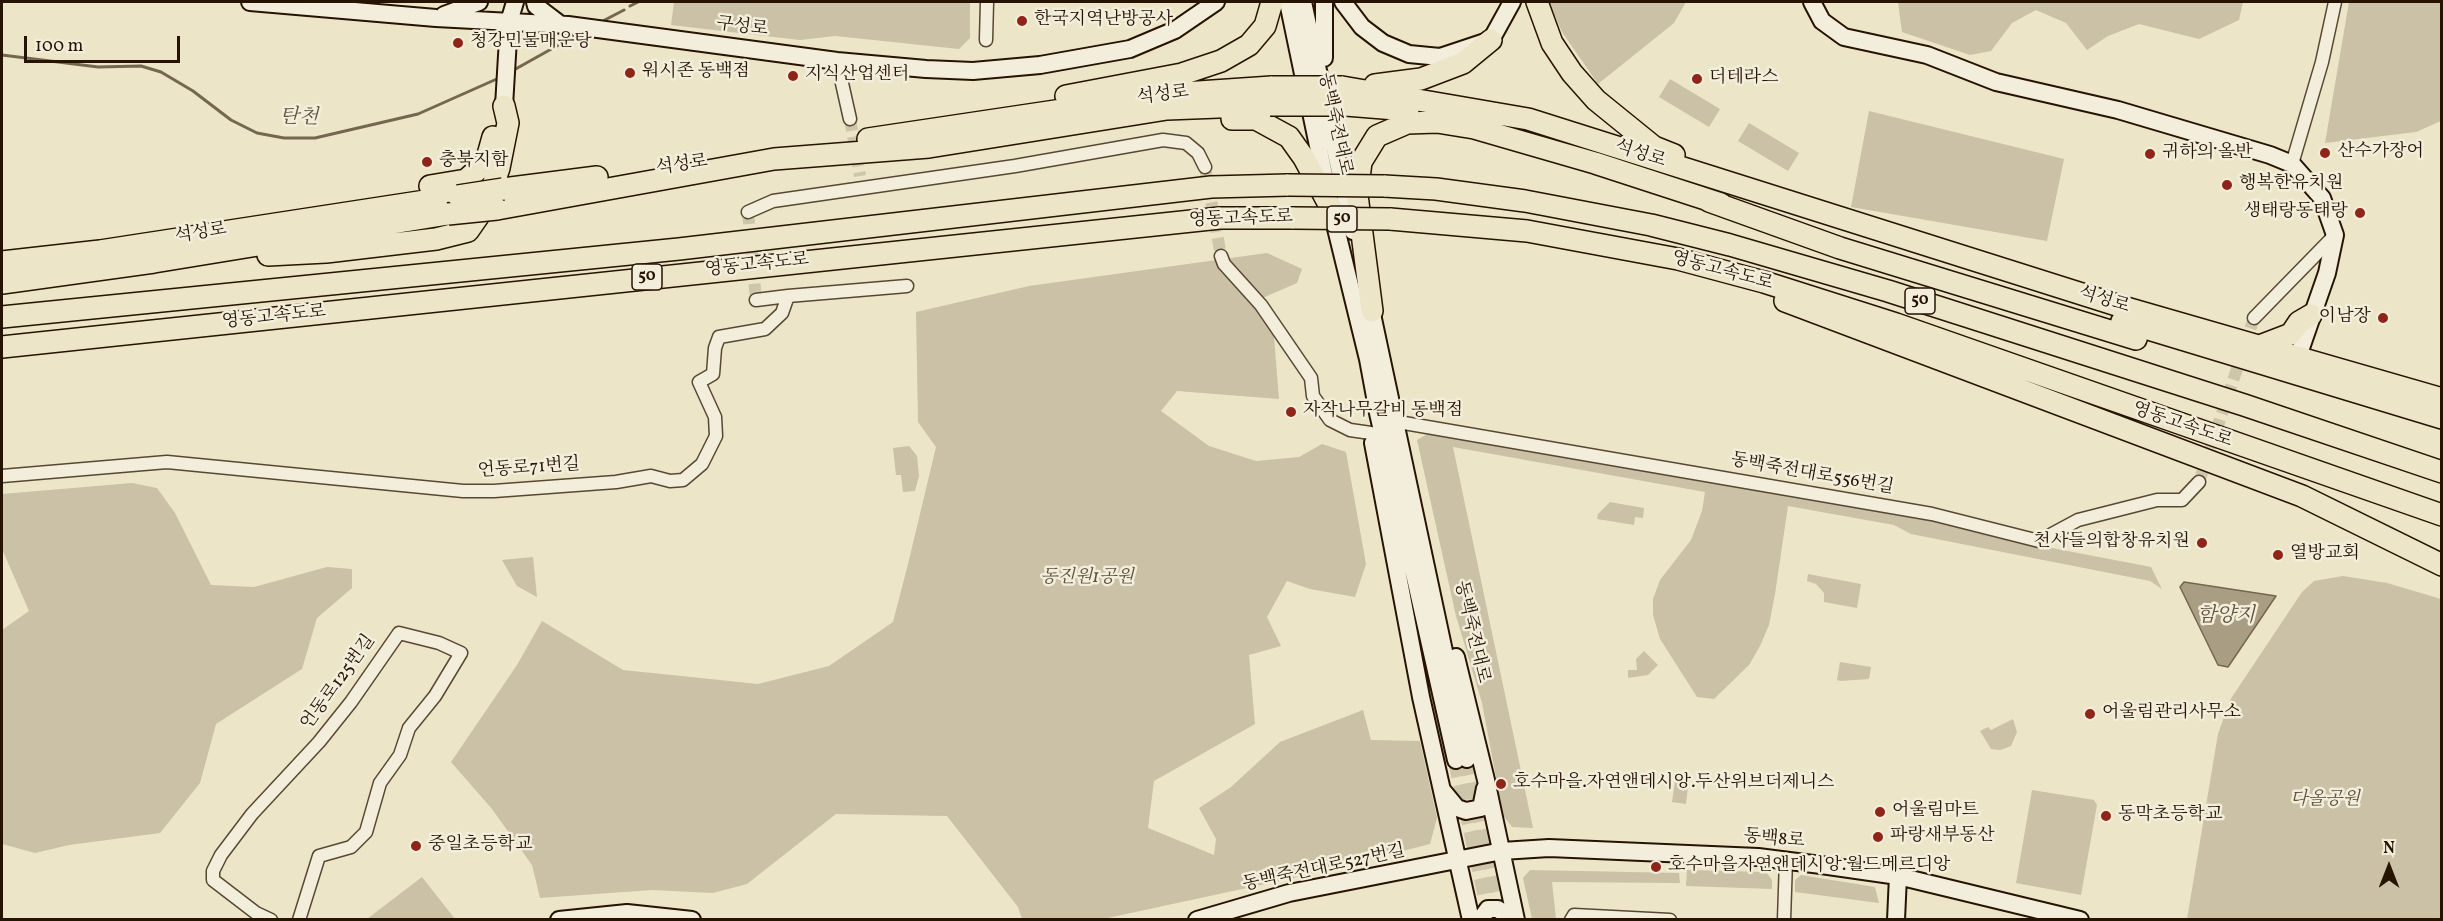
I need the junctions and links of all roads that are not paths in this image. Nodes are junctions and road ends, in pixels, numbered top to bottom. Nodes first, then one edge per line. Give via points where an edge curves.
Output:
1 (250, 2) edge
2 (479, 2) edge
3 (515, 2) edge
4 (535, 2) edge
5 (987, 2) edge
6 (1216, 2) edge
7 (1272, 2) edge
8 (1288, 2) edge
9 (1303, 2) edge
10 (1324, 2) edge
11 (1343, 2) edge
12 (1512, 2) edge
13 (1537, 2) edge
14 (1812, 2) edge
15 (2334, 2) edge
16 (436, 18) junction
17 (509, 22) junction
18 (565, 25) junction
19 (986, 40) dead end
20 (1491, 40) junction
21 (837, 61) junction
22 (1271, 96) junction
23 (1344, 96) junction
24 (504, 106) junction
25 (850, 119) tunnel mouth
26 (1329, 125) junction
27 (950, 127) junction
28 (774, 159) junction
29 (2292, 164) junction
30 (1205, 167) tunnel mouth
31 (1760, 193) junction
32 (500, 199) junction
33 (1709, 201) junction
34 (453, 205) junction
35 (1331, 208) junction
36 (748, 212) dead end
37 (1844, 235) junction
38 (2335, 235) junction
39 (176, 238) junction
40 (1221, 256) tunnel mouth
41 (1678, 259) junction
42 (2, 262) edge
43 (154, 262) junction
44 (2, 283) edge
45 (908, 286) dead end
46 (788, 296) junction
47 (756, 300) dead end
48 (1372, 311) junction
49 (2311, 315) junction
50 (2, 317) edge
51 (2254, 318) tunnel mouth
52 (2, 347) edge
53 (2257, 347) junction
54 (1374, 357) junction
55 (2295, 365) junction
56 (2440, 411) edge
57 (1404, 423) junction
58 (1371, 433) junction
59 (2442, 472) edge
60 (2, 476) edge
61 (2199, 482) tunnel mouth
62 (2442, 515) edge
63 (2442, 565) edge
64 (1461, 760) tunnel mouth
65 (1486, 780) junction
66 (1441, 788) junction
67 (1502, 852) junction
68 (1786, 860) junction
69 (1460, 861) junction
70 (1898, 876) junction
71 (254, 916) edge
72 (272, 920) edge
73 (299, 920) edge
74 (559, 920) edge
75 (692, 920) edge
76 (1197, 920) edge
77 (1471, 920) edge
78 (1480, 920) edge
79 (1512, 920) edge
80 (1516, 920) edge
81 (1571, 920) edge
82 (1670, 920) edge
83 (1784, 920) edge
84 (1896, 920) edge
85 (2080, 920) edge

1 - 16 main road, 구성로
2 - 16 main road
3 - 17 main road
4 - 18 main road
5 - 19 street
6 - 21 main road, 구성로 via 1175,30 1130,50 973,71
7 - 27 highway via 1265,26 1250,45 1221,61 1182,74 1013,106
8 - 35 main road, 동백죽전대로
9 - 26 main road, 동백죽전대로
10 - 26 main road via 1322,41
11 - 20 main road via 1362,27 1410,54 1440,57
12 - 20 main road
13 - 31 highway via 1552,43 1572,74 1605,108 1654,147
14 - 29 main road via 1822,21 1844,37 1927,55 1996,82 2100,105
15 - 29 street via 2322,62
16 - 17 main road, 구성로
17 - 18 main road, 구성로
17 - 24 main road
18 - 21 main road, 구성로
20 - 23 highway via 1463,63 1421,79
21 - 25 street
22 - 23 highway, 석성로, bridge
22 - 27 highway, 석성로 via 1169,94
22 - 28 highway, 석성로 via 929,147
23 - 31 highway, 석성로 via 1528,119
23 - 37 highway, 석성로 via 1522,131
24 - 39 highway via 486,162 466,180 325,201
24 - 43 highway via 508,123 499,168 486,205 468,231 436,239 326,252
26 - 48 main road, 동백죽전대로
27 - 32 highway, 석성로
28 - 32 highway, 석성로
28 - 35 highway via 925,152 1146,123 1256,119 1289,137
29 - 38 main road via 2322,198
30 - 36 street via 1198,153 1186,143 1163,140 1026,164 862,181 773,201
31 - 53 highway, 석성로
32 - 34 highway, 석성로, bridge
33 - 37 highway
33 - 48 highway via 1474,128 1437,122 1407,123 1377,136 1361,162 1357,195
33 - 56 highway via 1840,248 2303,391
34 - 39 highway, 석성로
34 - 43 highway, 석성로
35 - 54 main road, 동백죽전대로
37 - 55 highway, 석성로
38 - 49 main road via 2331,262
38 - 51 street
39 - 42 highway, 석성로
40 - 58 street via 1262,305 1311,378 1313,396 1330,420 1350,430
41 - 52 highway, 영동고속도로 / 50, bridge via 1527,231 1390,219 1220,218
41 - 62 highway, 영동고속도로 / 50 via 1835,304
41 - 63 highway via 1901,347 2302,496
43 - 44 highway, 석성로
45 - 46 street
46 - 47 street
46 - 60 street, 언동로71번길 via 782,313 765,329 719,337 713,374 699,382 715,417 716,436 702,464 683,480 651,476 616,482 463,491 167,462
48 - 54 main road, 동백죽전대로
49 - 53 highway via 2299,322 2291,334
49 - 55 main road
50 - 59 highway, 영동고속도로 / 50, bridge via 679,249 1212,187 1436,189 1651,225 1741,248 1878,288
53 - 55 highway, 석성로
54 - 57 main road, 동백죽전대로
54 - 58 main road, 동백죽전대로 via 1366,402
54 - 64 main road, 동백죽전대로
55 - 56 highway, 석성로
57 - 61 street, 동백죽전대로556번길 via 1932,513 2039,541 2078,520 2157,500 2182,500
57 - 65 main road, 동백죽전대로
58 - 66 main road, 동백죽전대로
65 - 66 main road via 1481,808 1476,810 1457,808
65 - 67 main road, 동백죽전대로
66 - 69 main road, 동백죽전대로
67 - 68 main road, 동백8로 via 1589,848
67 - 69 main road, 동백8로
67 - 80 main road, 동백죽전대로
68 - 70 main road, 동백8로
68 - 83 street
69 - 76 main road, 동백죽전대로527번길 via 1289,893
69 - 77 main road, 동백죽전대로
70 - 84 main road
70 - 85 main road, 동백8로
71 - 72 street, 언동로125번길
71 - 73 street, 언동로125번길 via 213,880 221,855 252,814 342,713 399,633 461,653 435,696 409,728 400,755 380,783 366,832 351,847 319,856
74 - 75 main road via 627,913
78 - 79 main road via 1488,909 1498,909
81 - 82 street via 1574,915

